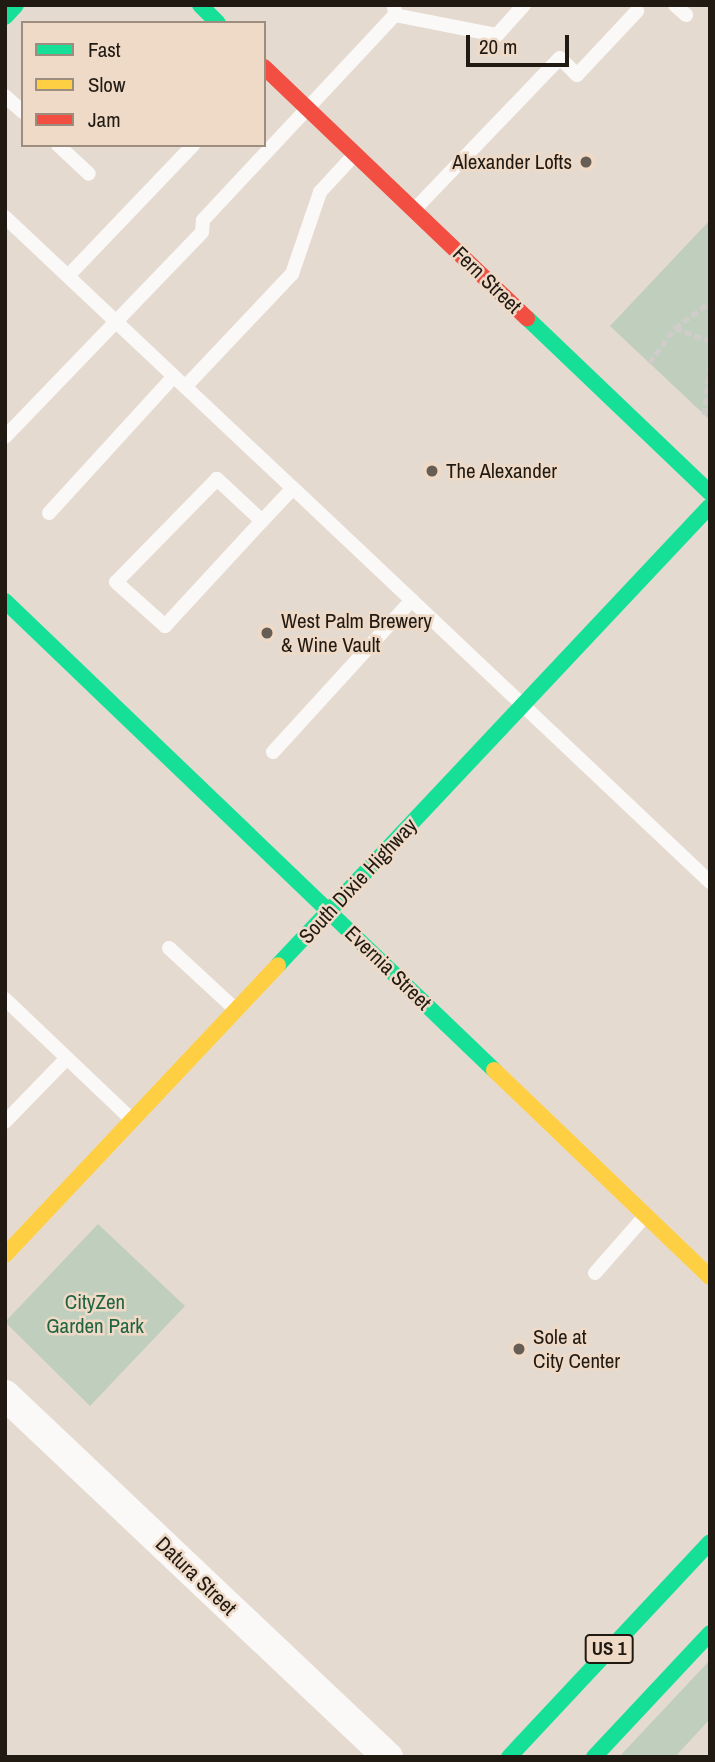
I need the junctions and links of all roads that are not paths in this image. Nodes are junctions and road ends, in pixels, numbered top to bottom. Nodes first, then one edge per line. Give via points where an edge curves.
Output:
1 (16, 5) edge
2 (200, 5) edge
3 (524, 5) edge
4 (395, 10) edge
5 (637, 10) dead end
6 (5, 17) edge
7 (216, 21) edge
8 (266, 70) edge
9 (5, 96) edge
10 (21, 110) edge
11 (309, 110) junction
12 (60, 147) edge
13 (191, 147) edge
14 (355, 154) junction
15 (89, 174) dead end
16 (414, 210) junction
17 (5, 216) edge
18 (68, 276) junction
19 (116, 321) junction
20 (174, 376) junction
21 (185, 387) junction
22 (5, 437) edge
23 (293, 488) junction
24 (710, 493) edge
25 (710, 506) edge
26 (48, 513) dead end
27 (262, 521) junction
28 (412, 600) junction
29 (5, 601) edge
30 (523, 705) junction
31 (273, 752) dead end
32 (710, 882) edge
33 (329, 911) junction
34 (169, 948) dead end
35 (5, 999) edge
36 (236, 1010) junction
37 (67, 1058) junction
38 (132, 1121) junction
39 (5, 1122) edge
40 (646, 1215) junction
41 (5, 1255) edge
42 (595, 1273) dead end
43 (710, 1276) edge
44 (5, 1395) edge
45 (710, 1542) edge
46 (710, 1633) edge
47 (388, 1757) edge
48 (509, 1757) edge
49 (594, 1757) edge

1 - 6 street
2 - 7 street
3 - 4 lane via 497,35
4 - 11 lane
5 - 16 lane via 577,75 560,58
8 - 11 street, Fern Street
9 - 10 lane
11 - 14 street, Fern Street
11 - 19 lane via 202,220 202,232
12 - 15 lane
13 - 18 lane
14 - 16 street, Fern Street
14 - 21 lane via 320,192 292,274
16 - 24 street, Fern Street
17 - 18 lane
18 - 19 lane
19 - 20 lane
19 - 22 lane
20 - 21 lane
20 - 26 lane
21 - 23 lane
23 - 27 lane
23 - 28 lane
25 - 30 street, South Dixie Highway
27 - 27 lane via 165,626 116,582 217,479
28 - 30 lane
28 - 31 lane
29 - 33 street, Evernia Street
30 - 32 lane
30 - 33 street, South Dixie Highway
33 - 36 street, South Dixie Highway
33 - 40 street, Evernia Street
34 - 36 lane
35 - 37 lane
36 - 38 street, South Dixie Highway
37 - 38 lane
37 - 39 lane
38 - 41 street, South Dixie Highway
40 - 42 lane
40 - 43 street, Evernia Street
44 - 47 street, Datura Street
45 - 48 street, US 1
46 - 49 street

